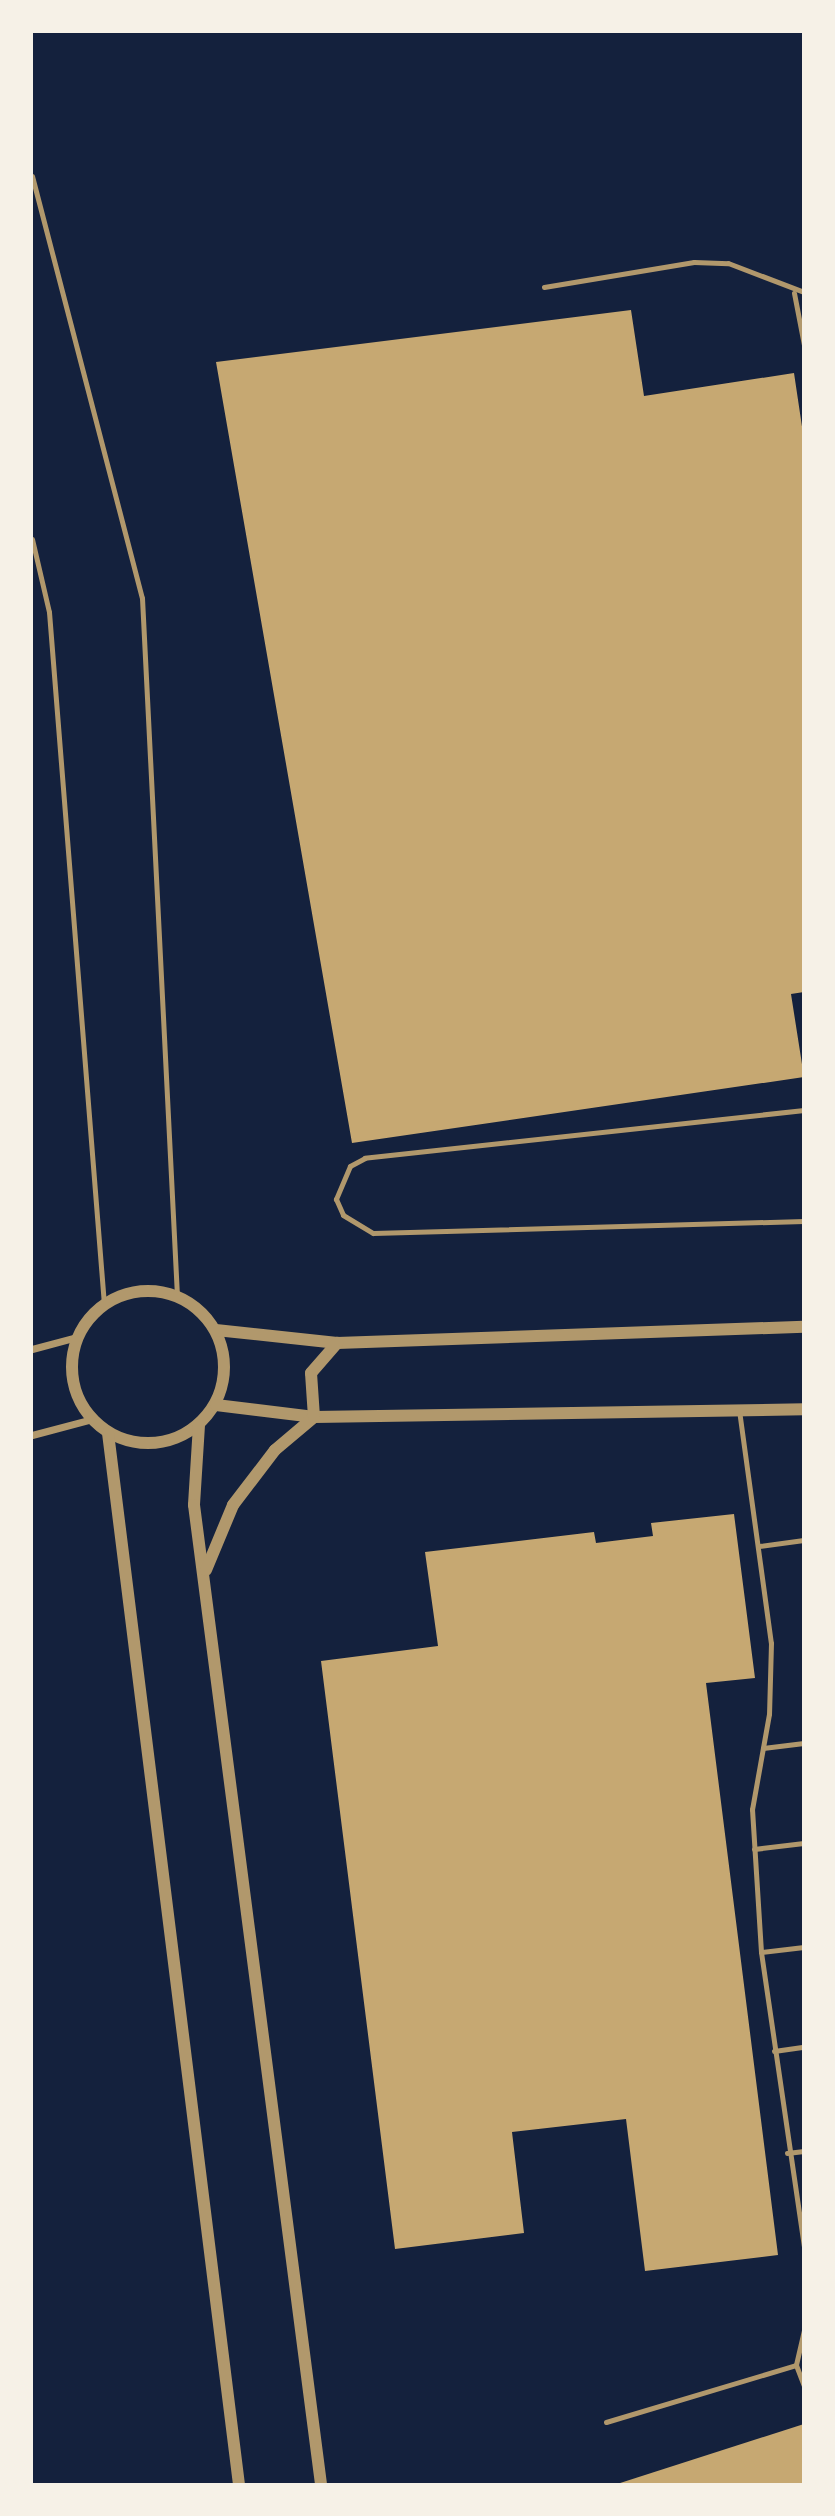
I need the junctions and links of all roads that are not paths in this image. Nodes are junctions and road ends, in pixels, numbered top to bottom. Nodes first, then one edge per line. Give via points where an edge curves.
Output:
1 (32, 176) edge
2 (544, 287) dead end
3 (803, 292) edge
4 (794, 293) junction
5 (803, 345) edge
6 (32, 540) edge
7 (803, 1110) edge
8 (803, 1221) edge
9 (177, 1296) junction
10 (104, 1304) junction
11 (803, 1327) edge
12 (216, 1330) junction
13 (78, 1337) junction
14 (337, 1343) junction
15 (32, 1349) edge
16 (216, 1405) junction
17 (803, 1409) edge
18 (739, 1410) junction
19 (314, 1417) junction
20 (92, 1419) junction
21 (199, 1425) junction
22 (108, 1433) junction
23 (32, 1435) edge
24 (803, 1539) edge
25 (759, 1546) junction
26 (204, 1577) junction
27 (803, 1743) edge
28 (763, 1748) junction
29 (803, 1843) edge
30 (754, 1849) junction
31 (803, 1947) edge
32 (761, 1952) junction
33 (803, 2048) edge
34 (775, 2052) junction
35 (803, 2151) edge
36 (787, 2153) junction
37 (803, 2246) edge
38 (803, 2330) edge
39 (796, 2365) junction
40 (803, 2386) edge
41 (606, 2422) dead end
42 (239, 2484) edge
43 (321, 2484) edge

1 - 9 lane via 142,598
2 - 4 lane via 694,262 728,263
3 - 4 lane
4 - 5 lane
6 - 10 lane via 49,612
7 - 8 lane via 365,1158 350,1166 337,1199 343,1215 373,1233
9 - 10 street via 127,1293
9 - 12 street
10 - 13 street
11 - 14 street
12 - 14 street
12 - 16 street via 224,1381
13 - 15 street
13 - 20 street via 71,1366 76,1395
14 - 19 street via 311,1373
16 - 19 street
16 - 21 street
17 - 18 street
18 - 19 street
18 - 25 lane
19 - 26 street via 275,1450 233,1504
20 - 22 street
20 - 23 street
21 - 22 street via 155,1444
21 - 26 street via 194,1505
22 - 42 street
24 - 25 lane
25 - 28 lane via 772,1679
26 - 43 street
27 - 28 lane
28 - 30 lane via 752,1809
29 - 30 lane
30 - 32 lane
31 - 32 lane
32 - 34 lane
33 - 34 lane
34 - 36 lane
35 - 36 lane
36 - 37 lane
38 - 39 lane
39 - 40 lane
39 - 41 lane

